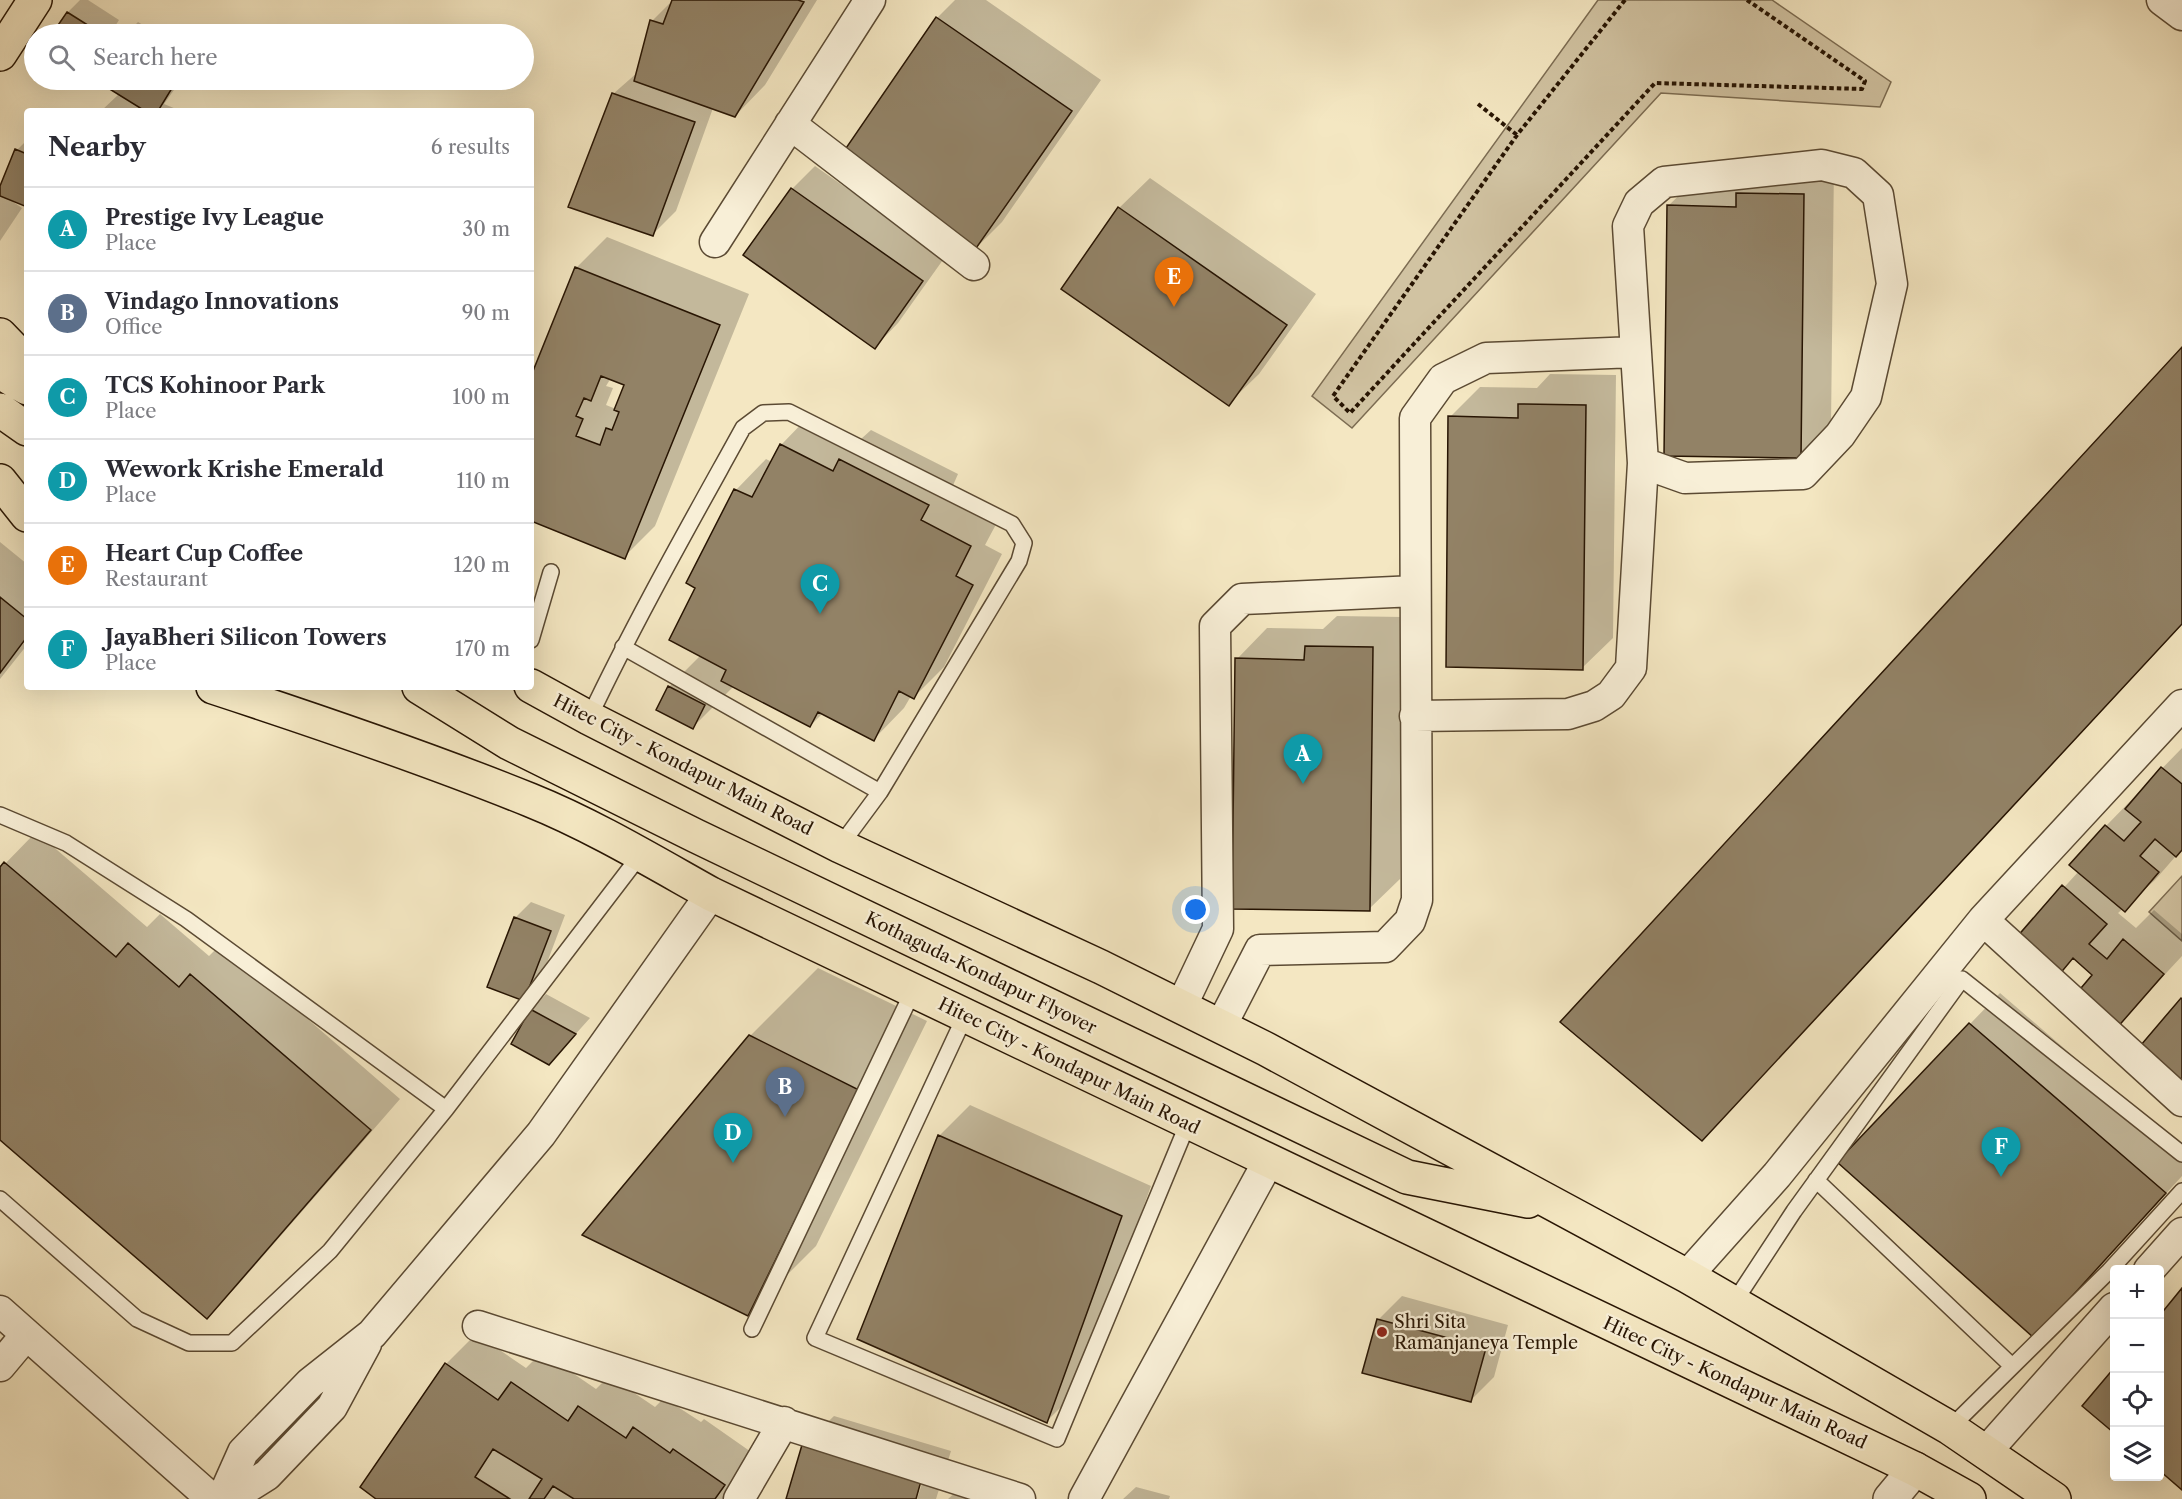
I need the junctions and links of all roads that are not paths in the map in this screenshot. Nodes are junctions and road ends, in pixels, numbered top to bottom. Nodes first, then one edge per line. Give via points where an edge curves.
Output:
1 (35, 0) edge
2 (870, 0) edge
3 (2162, 0) edge
4 (2182, 15) edge
5 (0, 54) edge
6 (790, 124) junction
7 (715, 242) dead end
8 (974, 265) dead end
9 (0, 335) edge
10 (1635, 352) junction
11 (24, 360) edge
12 (0, 372) edge
13 (24, 386) edge
14 (0, 410) edge
15 (24, 427) edge
16 (1643, 463) junction
17 (0, 482) edge
18 (24, 511) edge
19 (551, 572) dead end
20 (1415, 591) junction
21 (534, 630) edge
22 (623, 648) junction
23 (534, 688) edge
24 (222, 690) edge
25 (424, 690) edge
26 (2182, 705) edge
27 (1415, 716) junction
28 (589, 718) junction
29 (880, 792) junction
30 (0, 815) edge
31 (840, 846) junction
32 (641, 854) junction
33 (711, 894) junction
34 (1983, 920) junction
35 (1218, 929) junction
36 (1260, 950) junction
37 (914, 991) junction
38 (1187, 995) junction
39 (1226, 1015) junction
40 (964, 1016) junction
41 (2182, 1101) edge
42 (446, 1108) junction
43 (1188, 1124) junction
44 (2182, 1154) edge
45 (1268, 1162) junction
46 (1816, 1180) junction
47 (2182, 1191) edge
48 (0, 1199) edge
49 (1562, 1208) junction
50 (2182, 1233) edge
51 (2153, 1265) edge
52 (1686, 1276) junction
53 (1734, 1304) junction
54 (0, 1311) edge
55 (2110, 1314) edge
56 (478, 1326) dead end
57 (752, 1329) dead end
58 (372, 1334) junction
59 (26, 1335) junction
60 (0, 1366) edge
61 (2012, 1366) junction
62 (784, 1422) junction
63 (1950, 1428) junction
64 (1985, 1452) junction
65 (1915, 1469) junction
66 (213, 1499) edge
67 (222, 1499) edge
68 (229, 1499) edge
69 (739, 1499) edge
70 (1020, 1499) edge
71 (1084, 1499) edge
72 (1890, 1499) edge
73 (1969, 1499) edge
74 (2054, 1499) edge

1 - 5 main road
2 - 6 street
3 - 4 street
6 - 7 street
6 - 8 street
9 - 11 main road
10 - 16 street
10 - 16 street via 1628,226 1638,203 1664,182 1822,165 1854,173 1878,195 1892,284 1866,397 1840,435 1803,474 1685,478
10 - 20 street via 1486,358 1443,379 1415,418
12 - 13 main road
14 - 15 main road
16 - 27 street via 1631,668 1611,695 1594,706 1568,714
17 - 18 main road
19 - 21 lane
20 - 27 street
20 - 35 street via 1242,599 1215,626
22 - 28 lane
22 - 29 lane
22 - 29 lane via 743,428 763,413 789,412 1012,524 1024,543 1019,561
23 - 28 main road, Hitec City - Kondapur Main Road
24 - 32 main road, Hitec City - Kondapur Main Road via 531,800
25 - 49 main road, Kothaguda-Kondapur Flyover via 509,743 696,836 1407,1177
26 - 34 street
27 - 36 street via 1417,900 1410,921 1385,947
28 - 31 main road, Hitec City - Kondapur Main Road
29 - 31 lane
30 - 42 lane via 66,843 186,919
31 - 38 main road, Hitec City - Kondapur Main Road via 1101,967
32 - 33 main road, Hitec City - Kondapur Main Road
32 - 42 lane
33 - 37 main road, Hitec City - Kondapur Main Road
33 - 58 street via 541,1134
34 - 41 street
34 - 52 street via 1777,1175
35 - 36 street
35 - 38 street
36 - 39 street
37 - 40 main road, Hitec City - Kondapur Main Road
37 - 57 lane
38 - 39 main road, Hitec City - Kondapur Main Road
39 - 49 main road, Hitec City - Kondapur Main Road
40 - 43 main road, Hitec City - Kondapur Main Road
40 - 43 lane via 815,1338 1057,1439
42 - 48 lane via 330,1251 232,1343 189,1343 136,1319
43 - 45 main road, Hitec City - Kondapur Main Road
44 - 46 lane via 1962,979
45 - 65 main road, Hitec City - Kondapur Main Road
45 - 71 street
46 - 53 lane
46 - 61 lane
47 - 61 lane via 2109,1271
49 - 52 main road, Hitec City - Kondapur Main Road
50 - 51 street
52 - 53 main road, Hitec City - Kondapur Main Road
53 - 63 main road, Hitec City - Kondapur Main Road
54 - 59 street
55 - 64 street
56 - 62 street
58 - 67 street via 310,1383 243,1452
58 - 68 street via 332,1407 267,1475
59 - 60 street
59 - 66 street
61 - 63 lane
62 - 69 street
62 - 70 street
63 - 64 main road, Hitec City - Kondapur Main Road
64 - 74 main road, Hitec City - Kondapur Main Road
65 - 72 street
65 - 73 main road, Hitec City - Kondapur Main Road

